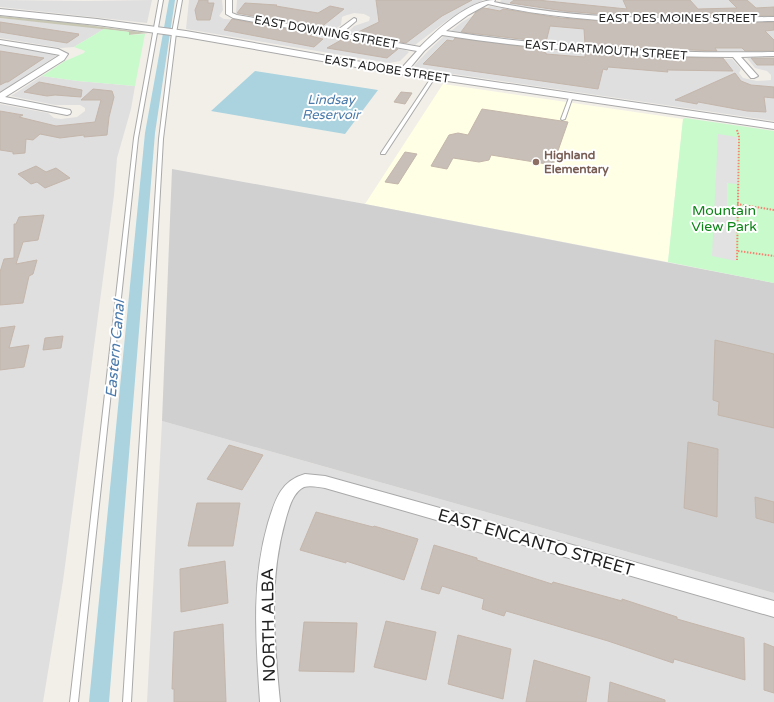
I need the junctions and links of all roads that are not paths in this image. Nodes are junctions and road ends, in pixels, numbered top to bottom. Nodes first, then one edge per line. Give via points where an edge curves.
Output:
1 (162, 0) edge
2 (180, 0) edge
3 (229, 0) edge
4 (489, 1) edge
5 (0, 12) edge
6 (774, 18) edge
7 (354, 20) dead end
8 (156, 30) junction
9 (439, 32) junction
10 (174, 33) junction
11 (337, 34) junction
12 (0, 42) edge
13 (421, 49) junction
14 (774, 54) edge
15 (735, 55) junction
16 (402, 72) junction
17 (434, 76) junction
18 (754, 76) dead end
19 (571, 96) junction
20 (0, 98) edge
21 (68, 112) dead end
22 (563, 119) dead end
23 (774, 126) edge
24 (383, 153) dead end
25 (297, 484) joint
26 (774, 609) edge
27 (74, 702) edge
28 (127, 702) edge
29 (270, 702) edge

1 - 8 lane
2 - 10 lane
3 - 11 street, EAST DOWNING STREET via 228,11 231,16
4 - 6 street, EAST DES MOINES STREET via 535,12 612,19
4 - 9 street
5 - 8 street, EAST ADOBE STREET
7 - 11 street
8 - 10 street, EAST ADOBE STREET
8 - 27 lane via 136,138
9 - 13 street
9 - 15 street, EAST DARTMOUTH STREET via 587,51
10 - 16 street, EAST ADOBE STREET
10 - 28 lane via 161,139
11 - 13 street, EAST DOWNING STREET
12 - 20 street via 64,54
13 - 16 street
14 - 15 street, EAST DARTMOUTH STREET
15 - 18 street
16 - 17 street, EAST ADOBE STREET
17 - 19 street, EAST ADOBE STREET
17 - 24 lane
19 - 22 lane
19 - 23 street, EAST ADOBE STREET
20 - 21 street
25 - 26 street, EAST ENCANTO STREET via 306,481 325,482
25 - 29 street, NORTH ALBA via 290,489 282,506 264,579

